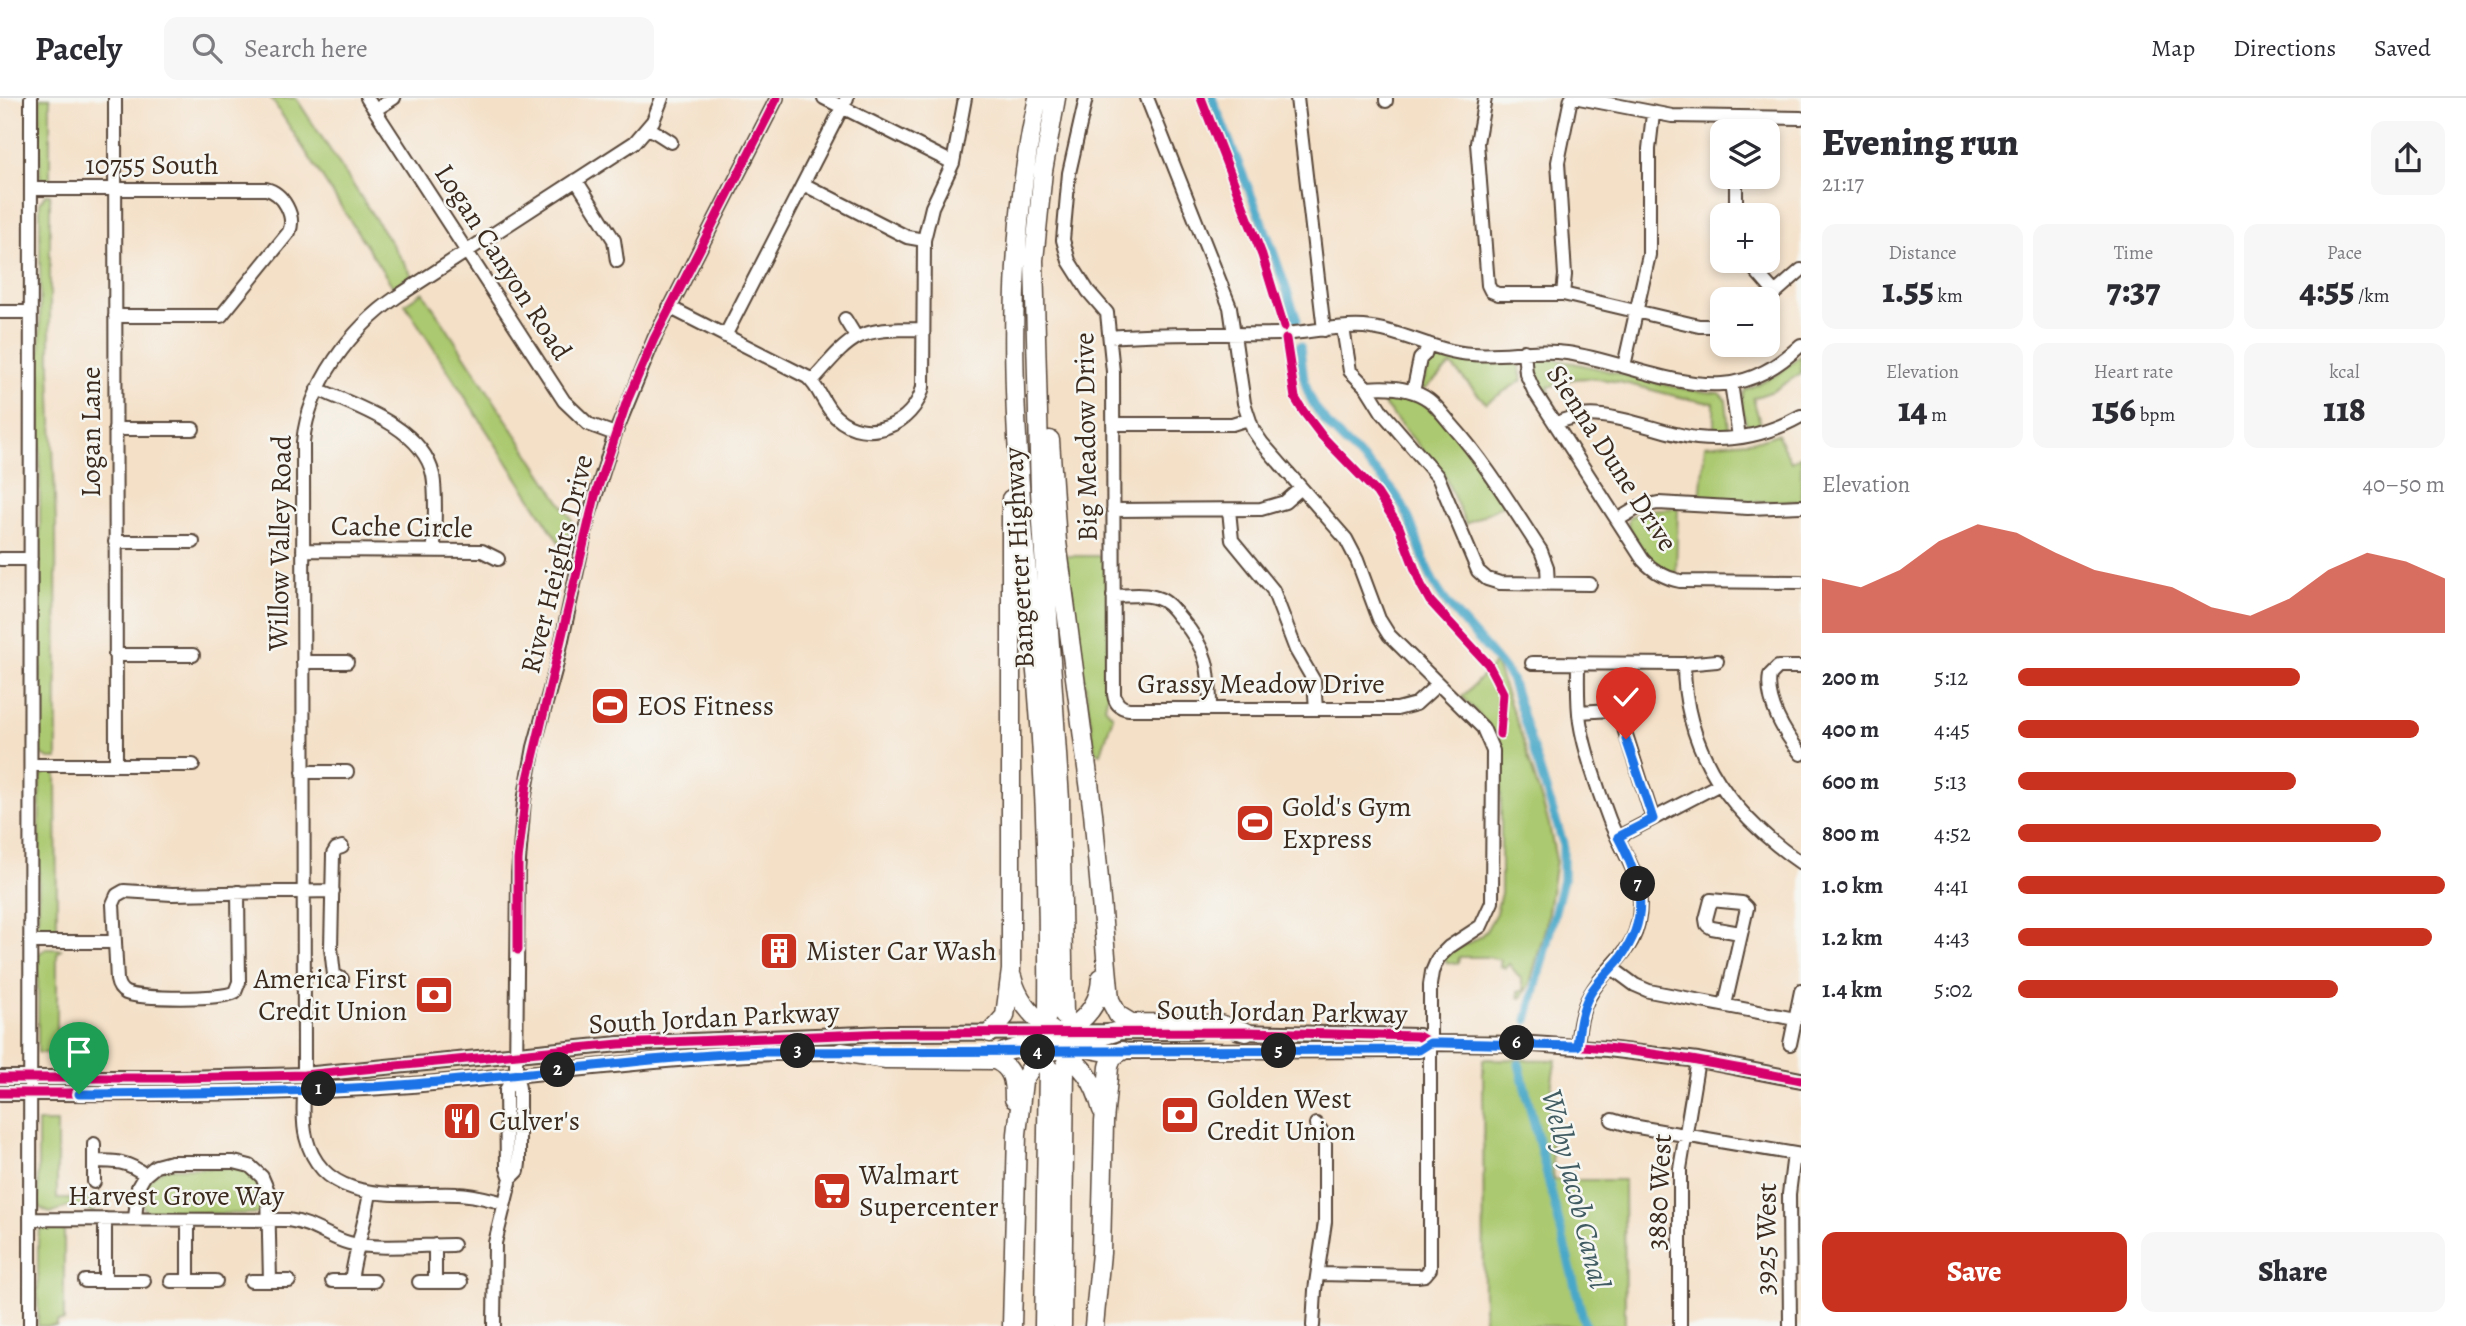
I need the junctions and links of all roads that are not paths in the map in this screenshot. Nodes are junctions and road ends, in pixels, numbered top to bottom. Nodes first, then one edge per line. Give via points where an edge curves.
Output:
1 (31, 98) edge
2 (115, 98) edge
3 (367, 98) edge
4 (394, 98) edge
5 (662, 98) edge
6 (777, 98) edge
7 (824, 98) edge
8 (965, 98) edge
9 (1038, 98) edge
10 (1056, 98) edge
11 (1086, 98) edge
12 (1147, 98) edge
13 (1297, 98) edge
14 (1485, 98) edge
15 (1571, 98) edge
16 (1579, 98) edge
17 (844, 102) edge
18 (375, 110) junction
19 (1653, 114) junction
20 (1736, 117) joint
21 (1801, 118) edge
22 (649, 128) junction
23 (671, 142) dead end
24 (953, 163) junction
25 (576, 180) junction
26 (803, 184) junction
27 (31, 189) junction
28 (115, 189) junction
29 (924, 240) junction
30 (467, 251) junction
31 (617, 261) dead end
32 (1801, 270) edge
33 (1035, 287) junction
34 (1780, 288) edge
35 (1563, 294) junction
36 (669, 307) junction
37 (1637, 311) junction
38 (0, 312) edge
39 (30, 312) junction
40 (115, 316) junction
41 (845, 319) dead end
42 (1710, 326) edge
43 (1016, 327) junction
44 (1343, 328) junction
45 (923, 329) junction
46 (1324, 330) junction
47 (725, 335) junction
48 (1234, 335) junction
49 (856, 337) junction
50 (1110, 337) junction
51 (1801, 345) edge
52 (1427, 349) junction
53 (1524, 351) junction
54 (1624, 366) junction
55 (812, 381) junction
56 (1731, 383) junction
57 (1415, 387) junction
58 (1367, 388) junction
59 (317, 389) junction
60 (1801, 416) edge
61 (1248, 419) junction
62 (1113, 424) junction
63 (1556, 424) junction
64 (115, 429) junction
65 (193, 429) dead end
66 (615, 434) junction
67 (1739, 438) junction
68 (1301, 488) junction
69 (1801, 506) edge
70 (1229, 509) junction
71 (1113, 510) junction
72 (1617, 520) junction
73 (115, 541) junction
74 (193, 542) dead end
75 (303, 550) junction
76 (433, 551) junction
77 (0, 559) edge
78 (31, 559) junction
79 (498, 559) dead end
80 (1801, 582) edge
81 (1548, 584) junction
82 (1590, 584) dead end
83 (1113, 596) junction
84 (115, 655) junction
85 (193, 655) dead end
86 (1717, 661) dead end
87 (303, 662) junction
88 (347, 662) dead end
89 (1532, 663) dead end
90 (1578, 663) junction
91 (1685, 664) junction
92 (1801, 667) edge
93 (1438, 684) junction
94 (1118, 705) joint
95 (1210, 709) junction
96 (1315, 709) junction
97 (1579, 712) junction
98 (1801, 754) edge
99 (31, 765) junction
100 (116, 765) junction
101 (193, 765) dead end
102 (303, 772) junction
103 (347, 772) dead end
104 (1720, 784) junction
105 (1653, 819) junction
106 (1618, 837) junction
107 (342, 846) dead end
108 (1801, 863) edge
109 (303, 891) junction
110 (333, 891) junction
111 (238, 892) junction
112 (1103, 933) junction
113 (1740, 933) junction
114 (30, 942) junction
115 (114, 942) junction
116 (1612, 968) junction
117 (1011, 970) junction
118 (342, 979) dead end
119 (1801, 991) edge
120 (1725, 1005) junction
121 (1795, 1019) junction
122 (1115, 1032) joint
123 (1246, 1032) junction
124 (990, 1033) junction
125 (1056, 1041) junction
126 (1430, 1043) junction
127 (1790, 1044) dead end
128 (1577, 1046) junction
129 (1101, 1051) joint
130 (841, 1052) junction
131 (1004, 1052) joint
132 (1122, 1052) junction
133 (517, 1054) junction
134 (1698, 1060) junction
135 (516, 1074) junction
136 (0, 1077) edge
137 (29, 1078) junction
138 (1801, 1080) edge
139 (304, 1082) junction
140 (0, 1093) edge
141 (29, 1093) junction
142 (1612, 1120) dead end
143 (1104, 1122) junction
144 (1316, 1125) dead end
145 (1017, 1134) junction
146 (1684, 1134) junction
147 (94, 1144) dead end
148 (1798, 1154) edge
149 (94, 1161) junction
150 (145, 1175) junction
151 (94, 1182) dead end
152 (370, 1193) junction
153 (504, 1203) junction
154 (30, 1219) junction
155 (105, 1219) junction
156 (135, 1219) junction
157 (188, 1220) junction
158 (271, 1220) junction
159 (358, 1244) junction
160 (435, 1245) junction
161 (453, 1245) dead end
162 (1318, 1275) junction
163 (85, 1281) dead end
164 (105, 1281) junction
165 (144, 1281) dead end
166 (171, 1281) dead end
167 (188, 1281) junction
168 (216, 1281) dead end
169 (251, 1281) dead end
170 (270, 1281) junction
171 (289, 1281) dead end
172 (332, 1281) dead end
173 (351, 1281) junction
174 (374, 1281) dead end
175 (419, 1282) dead end
176 (435, 1282) junction
177 (461, 1282) dead end
178 (30, 1326) edge
179 (494, 1326) edge
180 (1012, 1326) edge
181 (1044, 1326) edge
182 (1062, 1326) edge
183 (1094, 1326) edge
184 (1313, 1326) edge
185 (1680, 1326) edge
186 (1790, 1326) edge

1 - 27 street
2 - 28 street, Logan Lane
3 - 18 street, Logan Canyon Road
4 - 18 street
5 - 22 street, Willow Valley Road
6 - 36 street, River Heights Drive
7 - 17 street
8 - 24 street
9 - 43 highway, Bangerter Highway via 1018,223
10 - 33 highway, Bangerter Highway via 1039,198
11 - 50 street, Big Meadow Drive via 1069,173 1063,240 1069,261 1107,313
12 - 48 street via 1225,293
13 - 46 street
14 - 35 street via 1477,143 1488,285 1498,294
15 - 35 street via 1558,162
16 - 19 street
17 - 24 street
17 - 26 street
18 - 30 street, Logan Canyon Road
19 - 20 street
19 - 37 street via 1649,255
20 - 21 street
22 - 23 street
22 - 25 street, Willow Valley Road
24 - 29 street via 932,207
25 - 30 street, Willow Valley Road
25 - 31 street via 614,240
26 - 29 street via 907,237
26 - 47 street
27 - 28 street, 10755 South
27 - 39 street
28 - 40 street, Logan Lane
28 - 40 street, 10755 South via 265,189 273,191 291,215 290,229 221,316
29 - 45 street
30 - 59 street, Willow Valley Road via 375,313
30 - 66 street, Logan Canyon Road via 568,407 588,424
32 - 34 street
33 - 112 highway via 1057,542 1093,813
33 - 125 highway, Bangerter Highway via 1040,491 1060,800
35 - 37 street
36 - 47 street
36 - 66 street, River Heights Drive
37 - 42 street
37 - 54 street
38 - 39 street
39 - 78 street
40 - 64 street, Logan Lane
41 - 49 street
43 - 117 highway via 1010,534
43 - 125 highway, Bangerter Highway via 1020,471 1045,811
44 - 46 street
44 - 52 street via 1377,329
44 - 58 street via 1350,371
45 - 49 street via 878,330
45 - 55 street via 920,397 910,413 892,425 870,430 848,425 831,411
46 - 48 street
47 - 55 street
48 - 50 street
48 - 61 street
49 - 55 street
50 - 62 street, Big Meadow Drive
51 - 56 street via 1770,370
52 - 53 street via 1471,355
52 - 57 street
53 - 54 street via 1566,352
53 - 63 street, Sienna Dune Drive via 1531,385
54 - 56 street via 1688,381
56 - 67 street
57 - 58 street
57 - 81 street via 1478,453 1544,556
58 - 81 street via 1442,484 1480,573 1500,583
59 - 75 street, Willow Valley Road via 303,442
59 - 76 street via 395,425 422,450 434,484
60 - 67 street
61 - 62 street via 1232,424
61 - 68 street
62 - 71 street, Big Meadow Drive
63 - 67 street via 1572,416 1594,415 1688,437
63 - 72 street, Sienna Dune Drive
64 - 65 street
64 - 73 street, Logan Lane
66 - 133 street, River Heights Drive via 582,542 524,801 518,860
68 - 70 street via 1274,507
68 - 93 street via 1350,546 1384,627
69 - 72 street via 1658,503 1639,507
70 - 71 street
70 - 96 street via 1232,540 1273,590 1296,650 1314,681
71 - 83 street, Big Meadow Drive
72 - 80 street, Sienna Dune Drive via 1647,564 1673,579
73 - 74 street
73 - 84 street, Logan Lane
75 - 76 street, Cache Circle
75 - 87 street, Willow Valley Road
76 - 79 street, Cache Circle via 482,551
77 - 78 street
78 - 99 street
81 - 82 street
83 - 94 street, Big Meadow Drive
83 - 95 street via 1160,599 1186,624 1206,655
84 - 85 street
84 - 100 street, Logan Lane
86 - 91 street
87 - 88 street
87 - 102 street, Willow Valley Road
89 - 90 street
90 - 91 street
90 - 97 street
91 - 104 street via 1692,724
92 - 98 street via 1774,669 1769,682 1781,722
93 - 96 street, Grassy Meadow Drive via 1406,708
93 - 126 street via 1483,728 1492,745 1494,889 1491,909 1481,926 1445,950 1434,964
94 - 95 street, Grassy Meadow Drive via 1129,709
95 - 96 street, Grassy Meadow Drive
97 - 105 street via 1619,713
97 - 106 street
99 - 100 street
99 - 114 street
100 - 101 street
102 - 103 street
102 - 109 street, Willow Valley Road
104 - 105 street
104 - 108 street via 1757,830
105 - 106 street
106 - 116 street via 1636,877 1640,903 1631,943
107 - 110 street via 333,854
109 - 110 street
109 - 111 street
109 - 139 street, Willow Valley Road
110 - 118 street via 332,964 334,975
111 - 115 street via 124,891 113,901
111 - 115 street via 239,982 235,992 224,997 128,994 117,980
112 - 123 highway via 1109,997 1125,1020 1219,1024
112 - 125 highway via 1097,999 1086,1017
113 - 113 street via 1707,925 1712,900 1746,905
113 - 120 street
114 - 115 street
114 - 137 street
116 - 120 street via 1644,989
116 - 128 street via 1586,1002
117 - 124 highway via 1005,1016
117 - 125 highway via 1014,986
119 - 121 street
120 - 121 street
121 - 127 street
122 - 123 main road, South Jordan Parkway
122 - 125 highway
123 - 126 main road, South Jordan Parkway via 1419,1036
124 - 125 main road, South Jordan Parkway
124 - 133 main road, South Jordan Parkway via 636,1042
125 - 129 highway
125 - 131 highway
125 - 143 highway via 1089,1077
125 - 145 highway via 1024,1079
125 - 181 highway, Bangerter Highway
125 - 182 highway, Bangerter Highway
126 - 128 main road, South Jordan Parkway
126 - 132 main road, South Jordan Parkway via 1419,1050
126 - 162 street via 1430,1269 1417,1276
128 - 134 main road, South Jordan Parkway
129 - 132 main road, South Jordan Parkway
130 - 131 main road, South Jordan Parkway
130 - 135 main road, South Jordan Parkway via 730,1054
130 - 145 highway via 886,1059 998,1061 1012,1076
132 - 143 highway via 1109,1063
133 - 135 street, River Heights Drive
133 - 139 main road, South Jordan Parkway
134 - 138 main road, South Jordan Parkway
134 - 146 street, 3880 West
135 - 139 main road, South Jordan Parkway via 408,1085
135 - 153 street, River Heights Drive via 519,1163
136 - 137 main road, South Jordan Parkway
137 - 139 main road, South Jordan Parkway
137 - 141 street
139 - 141 main road, South Jordan Parkway
139 - 152 street, Willow Valley Road via 306,1137 317,1162 337,1181
140 - 141 main road, South Jordan Parkway
141 - 154 street
142 - 146 street
143 - 183 highway
144 - 162 street via 1325,1144 1325,1222
145 - 180 highway
146 - 148 street
146 - 185 street, 3880 West via 1679,1175
147 - 149 street
148 - 186 street, 3925 West via 1789,1194
149 - 150 street via 121,1161
149 - 151 street
150 - 156 street via 137,1193
150 - 158 street via 171,1162 245,1164 265,1181
152 - 153 street, Willow Valley Road via 466,1194
152 - 159 street
153 - 179 street, River Heights Drive via 494,1252
154 - 155 street, Harvest Grove Way
154 - 178 street
155 - 156 street, Harvest Grove Way
155 - 164 street
156 - 157 street, Harvest Grove Way
157 - 158 street, Harvest Grove Way
157 - 167 street
158 - 159 street, Harvest Grove Way via 306,1223
158 - 170 street
159 - 160 street, Harvest Grove Way
159 - 173 street
160 - 161 street, Harvest Grove Way
160 - 176 street
162 - 184 street
163 - 164 street
164 - 165 street
166 - 167 street
167 - 168 street
169 - 170 street
170 - 171 street
172 - 173 street
173 - 174 street
175 - 176 street
176 - 177 street

